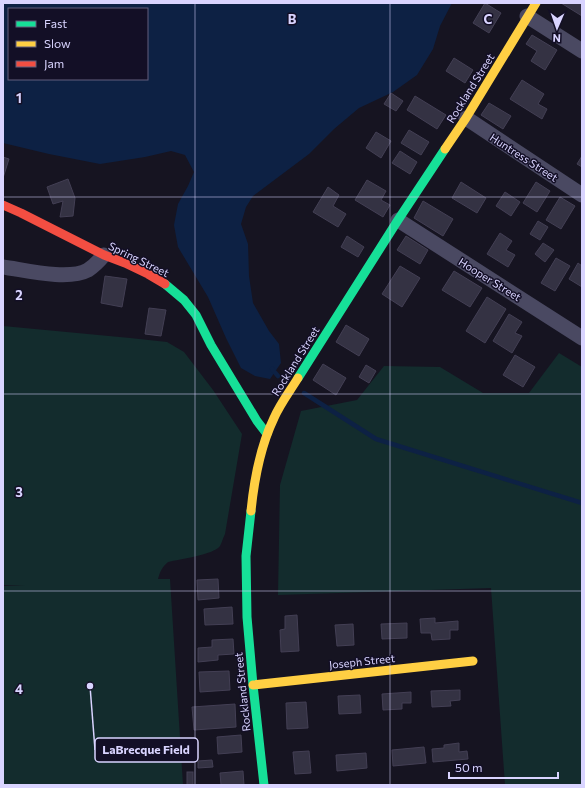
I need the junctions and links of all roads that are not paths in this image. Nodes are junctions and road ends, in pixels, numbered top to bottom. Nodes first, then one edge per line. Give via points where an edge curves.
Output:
1 (536, 3) edge
2 (527, 16) junction
3 (582, 51) edge
4 (466, 118) junction
5 (582, 195) edge
6 (3, 205) edge
7 (398, 220) junction
8 (104, 256) junction
9 (3, 267) edge
10 (582, 338) edge
11 (267, 434) junction
12 (473, 661) dead end
13 (253, 685) junction
14 (264, 785) edge

1 - 2 street, Rockland Street
2 - 3 street
2 - 4 street, Rockland Street
4 - 5 street, Huntress Street
4 - 7 street, Rockland Street
6 - 8 street, Spring Street
7 - 10 street, Hooper Street
7 - 11 street, Rockland Street via 284,400
8 - 9 street via 88,270 70,275
8 - 11 street, Spring Street via 148,274 184,300 196,315 256,421
11 - 13 street, Rockland Street via 253,491 246,556 247,617
12 - 13 street, Joseph Street
13 - 14 street, Rockland Street

